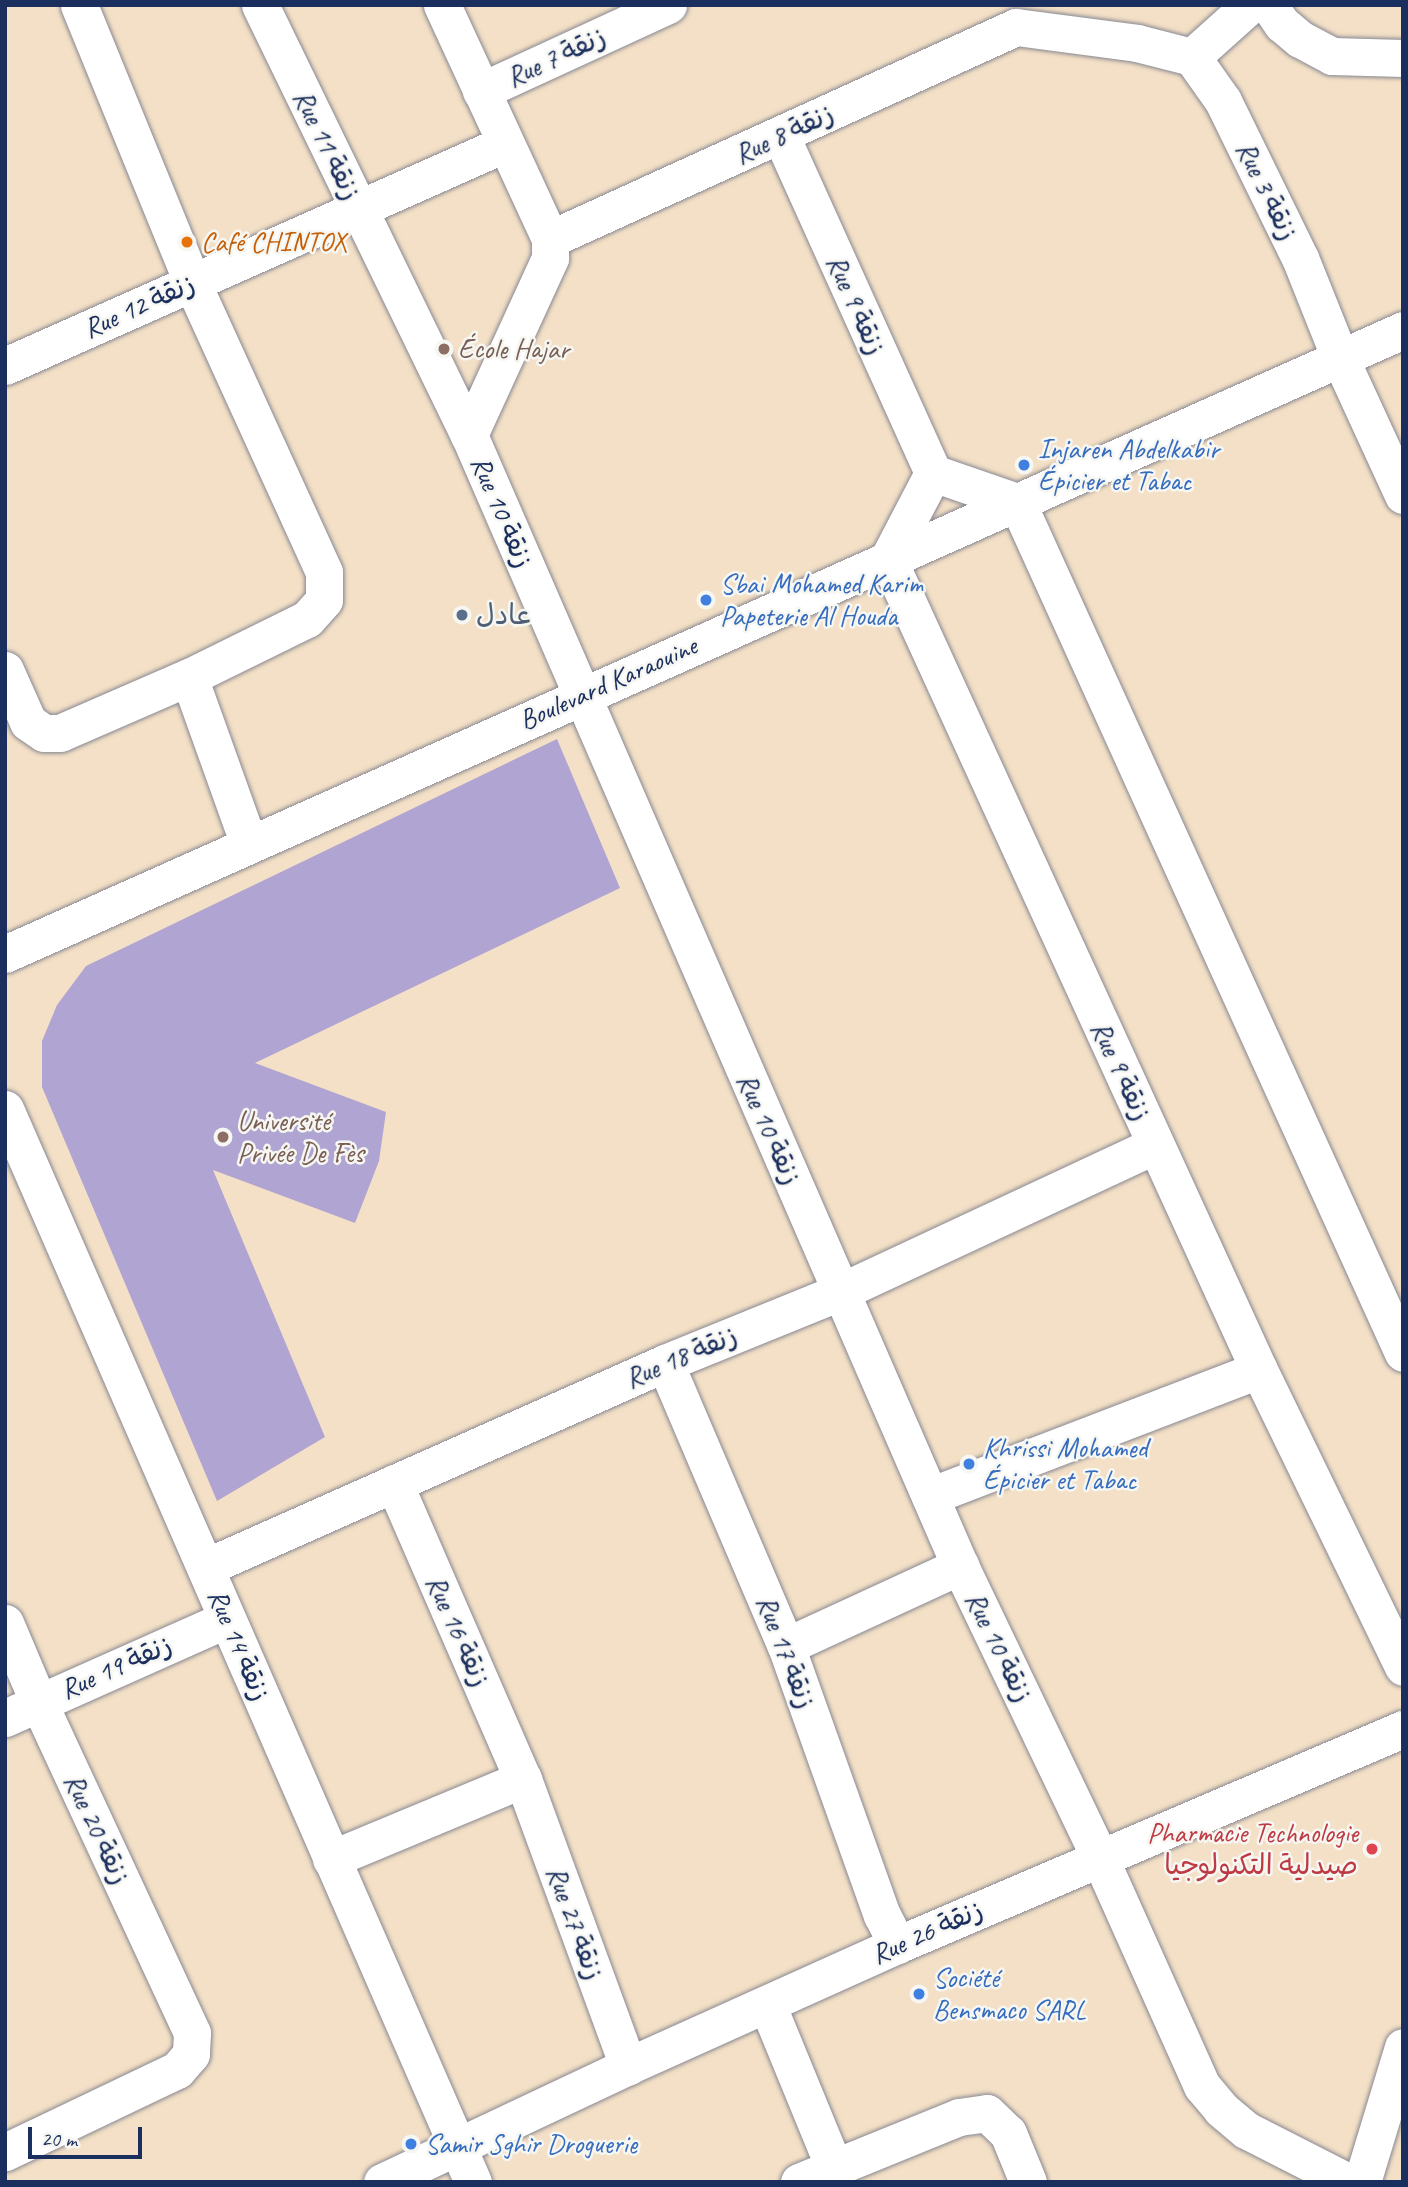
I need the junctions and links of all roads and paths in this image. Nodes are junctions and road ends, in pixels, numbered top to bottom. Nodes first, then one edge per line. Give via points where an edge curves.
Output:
1 (79, 5) edge
2 (260, 5) edge
3 (442, 5) edge
4 (668, 5) edge
5 (1250, 5) edge
6 (1269, 5) edge
7 (1010, 16) edge
8 (1192, 57) junction
9 (1403, 58) edge
10 (481, 91) junction
11 (781, 136) junction
12 (504, 144) junction
13 (358, 209) junction
14 (550, 239) junction
15 (192, 282) junction
16 (1403, 330) edge
17 (1340, 358) junction
18 (5, 366) edge
19 (469, 435) junction
20 (933, 473) junction
21 (1403, 495) edge
22 (1017, 502) junction
23 (888, 559) junction
24 (5, 670) edge
25 (189, 677) junction
26 (579, 695) junction
27 (249, 845) junction
28 (5, 954) edge
29 (5, 1109) edge
30 (1155, 1145) junction
31 (841, 1292) junction
32 (1403, 1353) edge
33 (665, 1363) junction
34 (1259, 1370) junction
35 (394, 1483) junction
36 (930, 1496) junction
37 (960, 1566) junction
38 (206, 1567) junction
39 (227, 1619) junction
40 (5, 1623) edge
41 (786, 1646) junction
42 (1403, 1667) edge
43 (38, 1701) junction
44 (5, 1718) edge
45 (1403, 1729) edge
46 (523, 1779) junction
47 (1099, 1856) junction
48 (331, 1859) junction
49 (897, 1945) junction
50 (766, 2004) junction
51 (1403, 2047) edge
52 (628, 2066) junction
53 (457, 2147) junction
54 (5, 2152) edge
55 (835, 2170) junction
56 (382, 2182) edge
57 (473, 2182) edge
58 (799, 2182) edge
59 (1028, 2182) edge
60 (1348, 2182) edge
61 (1362, 2182) edge

1 - 15 street
2 - 13 street, Rue 11 زنقة
3 - 10 street
4 - 10 street, Rue 7 زنقة
5 - 8 street
6 - 9 street via 1300,39 1332,56
7 - 8 street
7 - 11 street, Rue 8 زنقة
8 - 17 street, Rue 3 زنقة via 1223,101 1300,258
10 - 12 street
11 - 14 street, Rue 8 زنقة
11 - 20 street, Rue 9 زنقة
12 - 13 street, Rue 12 زنقة
12 - 14 street
13 - 15 street, Rue 12 زنقة
13 - 19 street, Rue 11 زنقة
14 - 19 street, Rue 10 زنقة via 550,258
15 - 18 street, Rue 12 زنقة
15 - 25 street via 324,572 324,600 307,619
16 - 17 street, Boulevard Karaouine
17 - 21 street, Rue 3 زنقة
17 - 22 street, Boulevard Karaouine
19 - 26 street, Rue 10 زنقة
20 - 22 street
20 - 23 street
22 - 23 street, Boulevard Karaouine
22 - 32 street
23 - 26 street, Boulevard Karaouine
23 - 30 street, Rue 9 زنقة
24 - 25 street via 28,722 44,733 60,733
25 - 27 street
26 - 27 street, Boulevard Karaouine
26 - 31 street, Rue 10 زنقة
27 - 28 street, Boulevard Karaouine
29 - 38 street, Rue 14 زنقة
30 - 31 street, Rue 18 زنقة
30 - 34 street, Rue 9 زنقة
31 - 33 street, Rue 18 زنقة
31 - 36 street, Rue 10 زنقة
33 - 35 street, Rue 18 زنقة
33 - 41 street, Rue 17 زنقة
34 - 36 street
34 - 42 street, Rue 9 زنقة
35 - 38 street, Rue 18 زنقة
35 - 46 street, Rue 16 زنقة
36 - 37 street, Rue 10 زنقة
37 - 41 street
37 - 47 street, Rue 10 زنقة
38 - 39 street, Rue 14 زنقة
39 - 43 street, Rue 19 زنقة
39 - 48 street, Rue 14 زنقة
40 - 43 street, Rue 20 زنقة
41 - 49 street, Rue 17 زنقة via 882,1915
43 - 44 street, Rue 19 زنقة
43 - 54 street, Rue 20 زنقة via 192,2033 191,2054 177,2070
45 - 47 street, Rue 26 زنقة
46 - 48 street
46 - 52 street, Rue 27 زنقة
47 - 49 street, Rue 26 زنقة
47 - 60 street, Rue 10 زنقة via 1202,2086 1246,2130
48 - 53 street, Rue 14 زنقة
49 - 50 street, Rue 26 زنقة
50 - 52 street, Rue 26 زنقة
50 - 55 street
51 - 61 street
52 - 53 street, Rue 26 زنقة
53 - 56 street, Rue 26 زنقة
53 - 57 street, Rue 14 زنقة
55 - 58 street
55 - 59 street via 959,2117 988,2113 1008,2133

